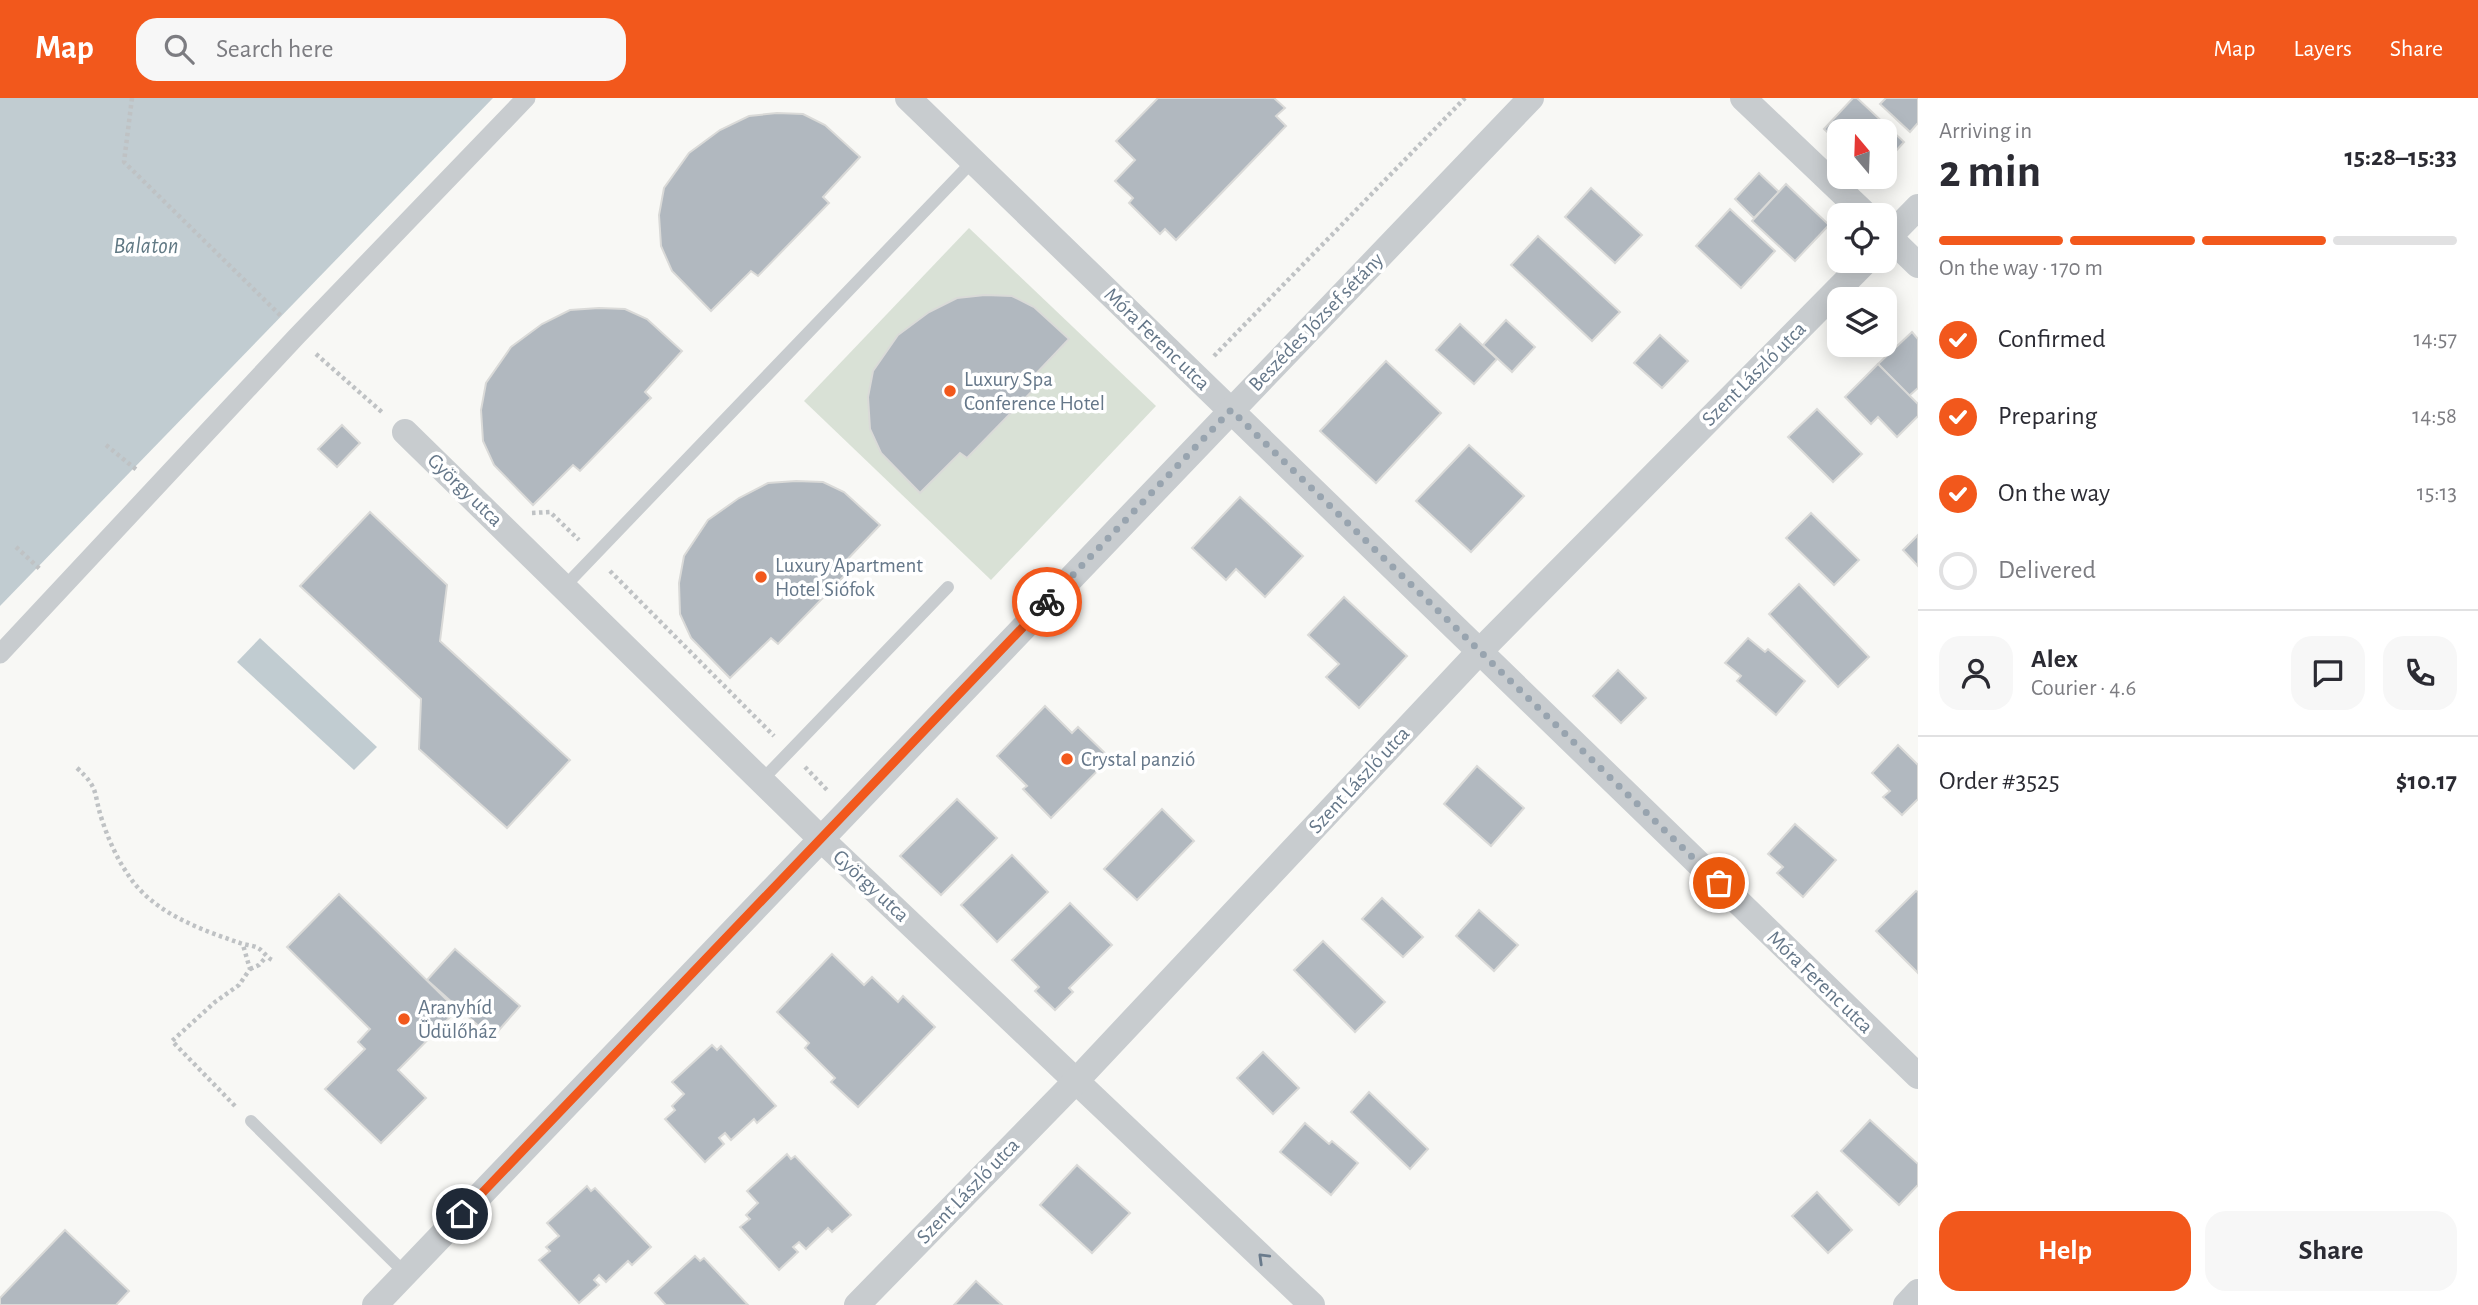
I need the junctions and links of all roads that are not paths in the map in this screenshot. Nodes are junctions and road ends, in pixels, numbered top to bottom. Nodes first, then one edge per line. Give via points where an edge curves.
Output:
1 (526, 98) edge
2 (908, 98) edge
3 (1531, 98) edge
4 (1743, 98) edge
5 (972, 162) junction
6 (1853, 203) edge
7 (1918, 207) edge
8 (1897, 227) edge
9 (1897, 247) edge
10 (1918, 265) edge
11 (1854, 273) edge
12 (1231, 410) junction
13 (404, 432) dead end
14 (564, 587) junction
15 (948, 587) dead end
16 (1480, 651) junction
17 (0, 654) edge
18 (762, 780) junction
19 (821, 839) junction
20 (1918, 1076) edge
21 (1076, 1081) junction
22 (250, 1121) road end
23 (405, 1273) junction
24 (1918, 1292) edge
25 (374, 1305) edge
26 (857, 1305) edge
27 (1312, 1305) edge
28 (1906, 1305) edge

1 - 17 street
2 - 5 street, Móra Ferenc utca
3 - 12 street, Beszédes József sétány
4 - 6 street
5 - 12 street, Móra Ferenc utca
5 - 14 lane
7 - 8 street
9 - 10 street
11 - 16 street, Szent László utca
12 - 16 street, Móra Ferenc utca
12 - 19 street, Beszédes József sétány
13 - 14 street, György utca
14 - 18 street, György utca
15 - 18 lane
16 - 20 street, Móra Ferenc utca
16 - 21 street, Szent László utca
18 - 19 street, György utca
19 - 21 street, György utca
19 - 23 street, Beszédes József sétány
21 - 26 street, Szent László utca
27 -> 21 street, György utca
22 - 23 lane
23 - 25 street, Beszédes József sétány
24 - 28 street

